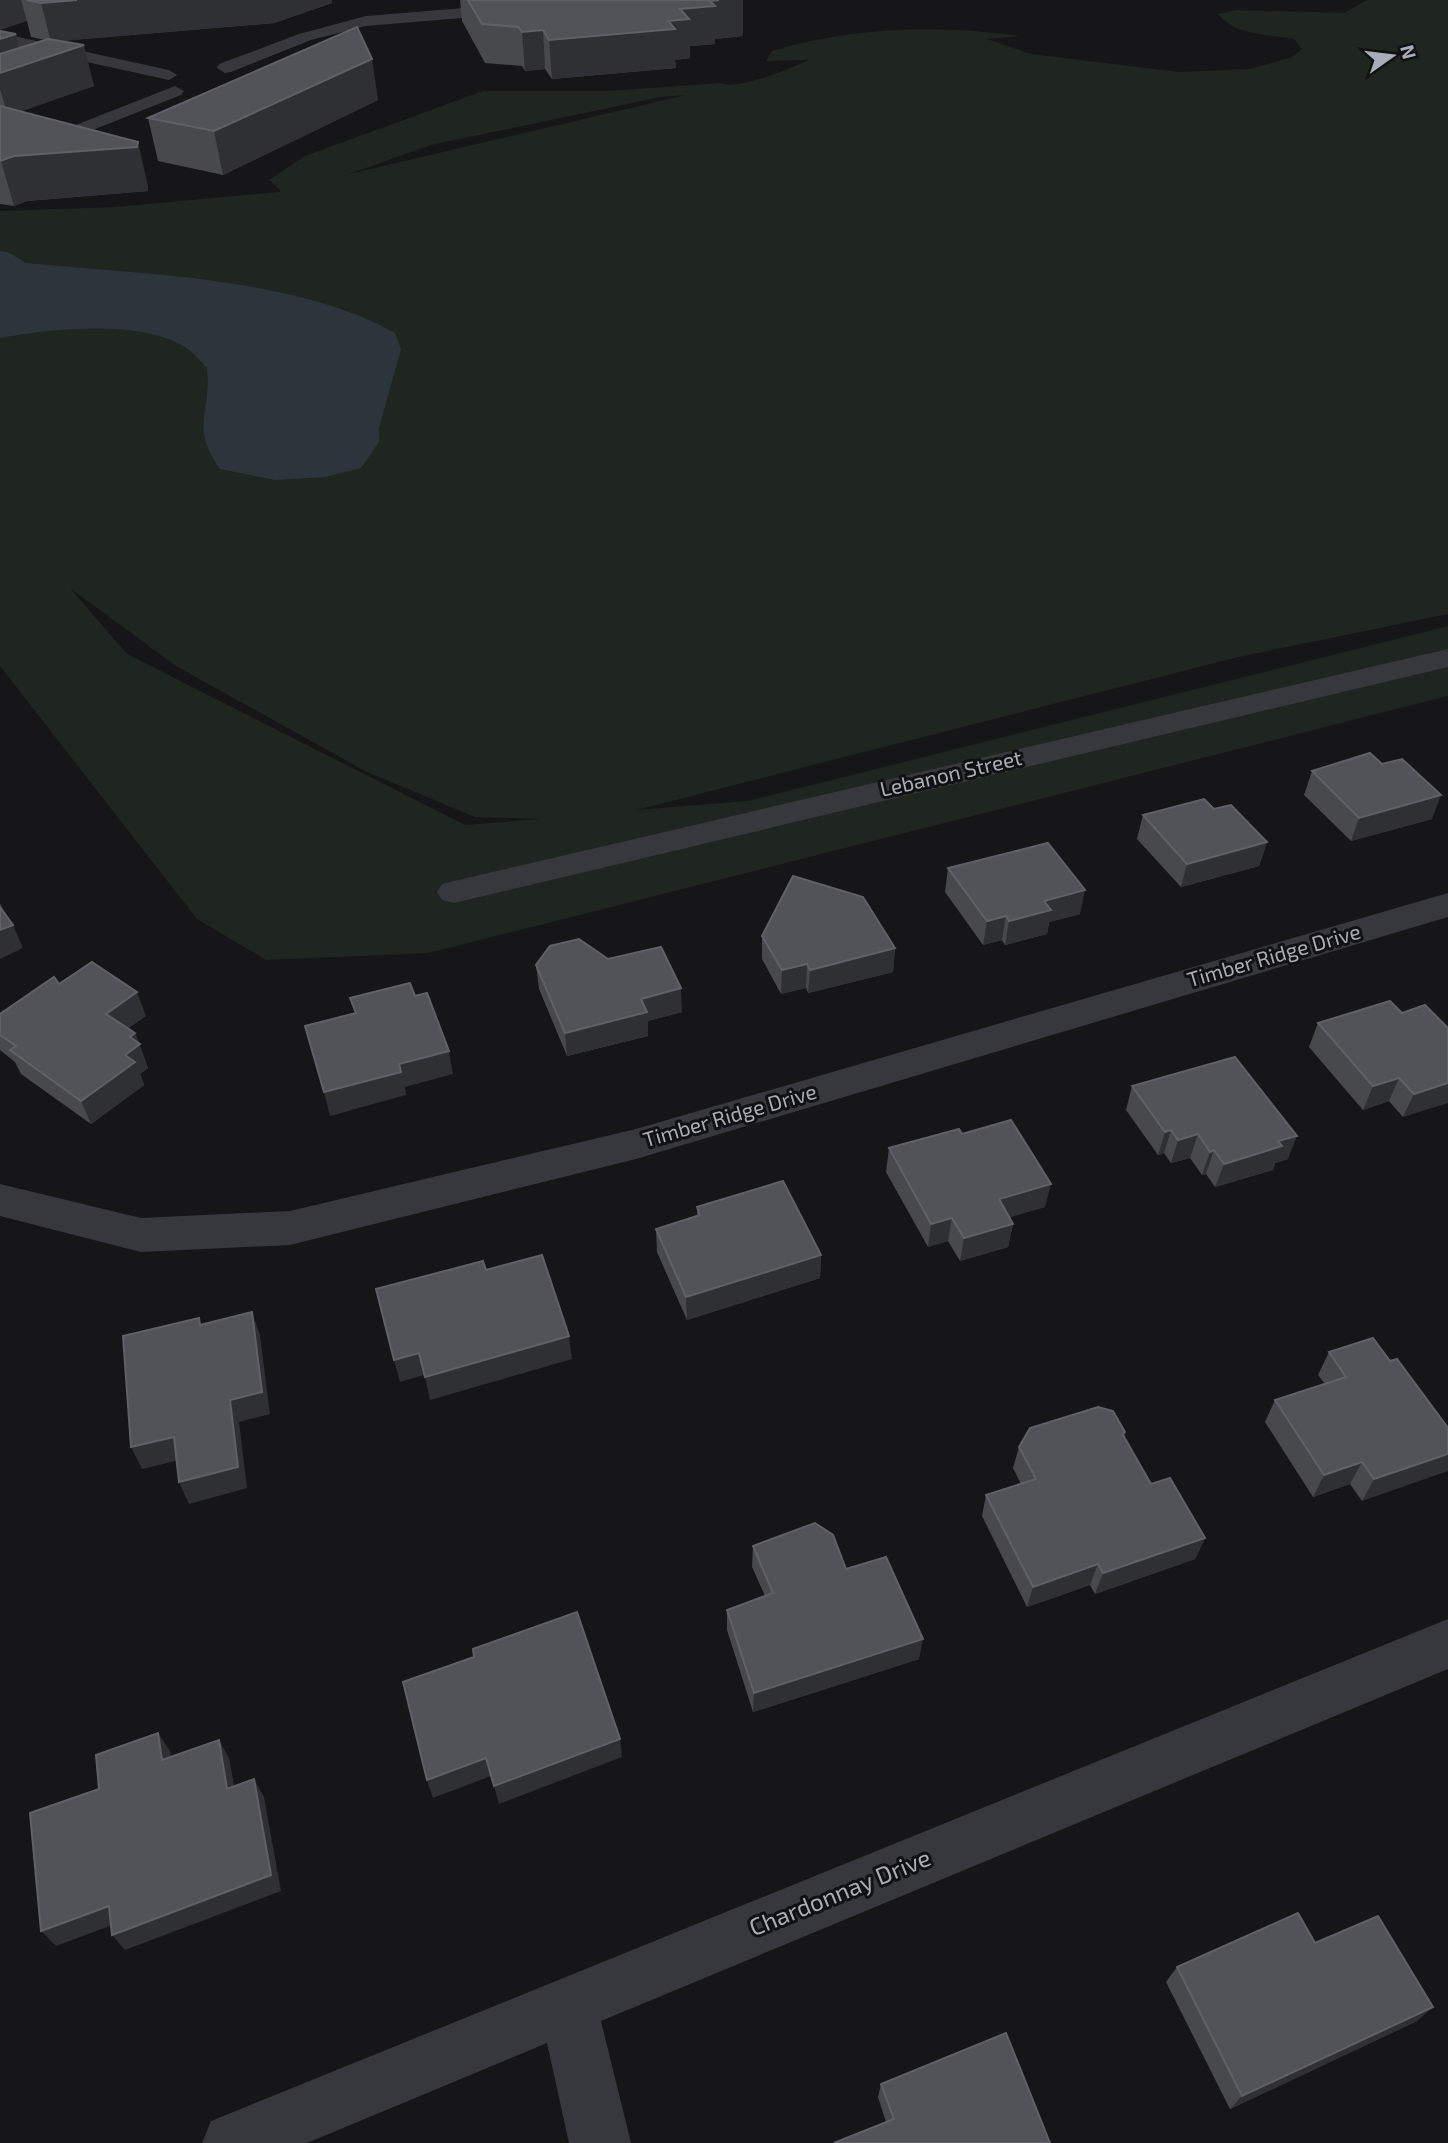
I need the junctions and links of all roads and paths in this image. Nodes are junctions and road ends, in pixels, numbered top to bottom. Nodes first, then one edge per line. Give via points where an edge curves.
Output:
1 (620, 0) edge
2 (30, 30) edge
3 (3, 39) edge
4 (92, 59) junction
5 (65, 68) edge
6 (225, 68) junction
7 (240, 82) edge
8 (176, 87) junction
9 (0, 122) edge
10 (1448, 658) edge
11 (454, 892) dead end
12 (1448, 905) edge
13 (0, 1200) edge
14 (1448, 1644) edge
15 (568, 2004) junction
16 (233, 2143) edge
17 (600, 2143) edge

1 - 6 street via 366,21 305,37
2 - 3 street
3 - 4 street
4 - 5 street
4 - 8 street
6 - 7 street via 241,74
6 - 8 street via 195,69
8 - 9 street via 65,136
10 - 11 street, Lebanon Street
12 - 13 street, Timber Ridge Drive via 636,1144 290,1227 141,1235
14 - 15 street, Chardonnay Drive
15 - 16 street, Chardonnay Drive
15 - 17 street

